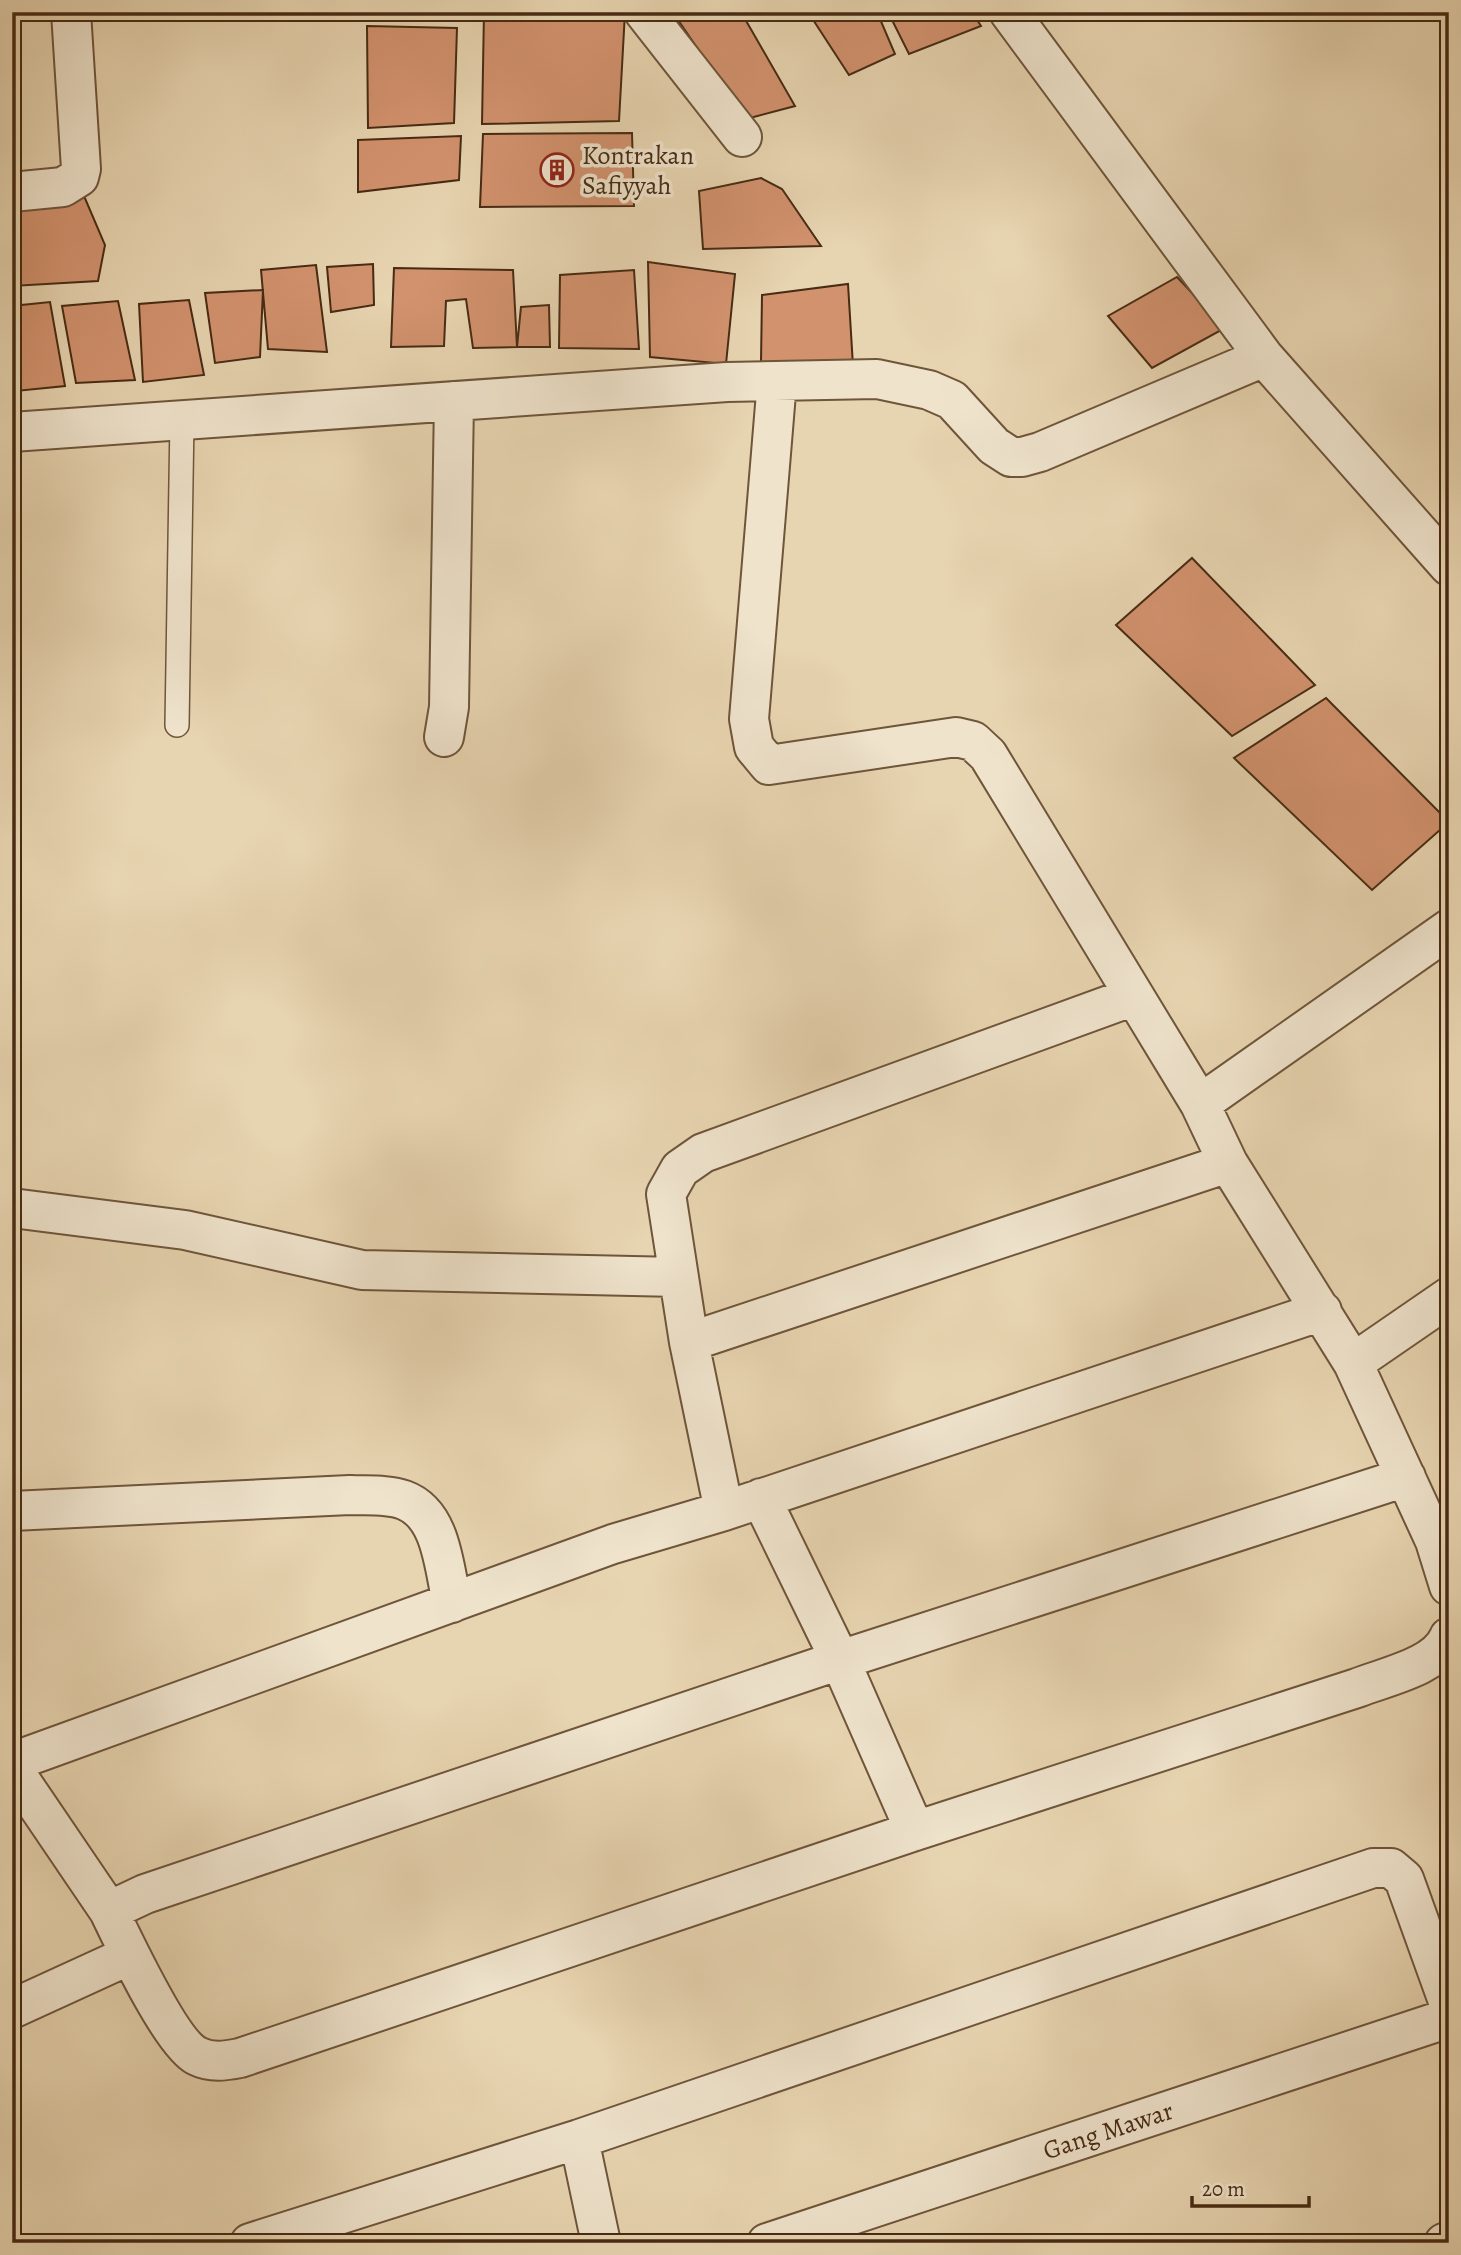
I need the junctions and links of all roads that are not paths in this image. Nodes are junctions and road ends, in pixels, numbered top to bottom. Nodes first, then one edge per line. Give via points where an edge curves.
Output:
1 (71, 12) edge
2 (645, 12) edge
3 (1009, 12) edge
4 (742, 137) dead end
5 (12, 192) edge
6 (1264, 357) junction
7 (777, 381) junction
8 (454, 401) junction
9 (182, 420) junction
10 (12, 432) edge
11 (1449, 566) edge
12 (177, 725) dead end
13 (444, 737) dead end
14 (1449, 929) edge
15 (1134, 996) junction
16 (1200, 1104) junction
17 (1228, 1163) junction
18 (12, 1208) edge
19 (678, 1277) junction
20 (1449, 1297) edge
21 (1322, 1311) junction
22 (689, 1342) junction
23 (1353, 1363) junction
24 (1406, 1477) junction
25 (761, 1498) junction
26 (12, 1511) edge
27 (724, 1511) junction
28 (1449, 1586) edge
29 (452, 1603) junction
30 (1449, 1637) edge
31 (840, 1660) junction
32 (12, 1762) edge
33 (12, 1768) edge
34 (915, 1831) junction
35 (109, 1911) junction
36 (130, 1955) junction
37 (1449, 2004) edge
38 (12, 2009) edge
39 (1449, 2018) edge
40 (579, 2139) junction
41 (250, 2243) edge
42 (601, 2243) edge
43 (767, 2243) edge

1 - 5 street via 79,177 63,187
2 - 4 street
3 - 6 street
6 - 7 street via 1016,458 1000,452 959,405 929,390 877,379
6 - 11 street
7 - 8 street
7 - 15 street via 749,719 754,747 769,765 956,737 973,740 988,755
8 - 9 street
8 - 13 street via 449,707
9 - 10 street
9 - 12 lane
14 - 16 street
15 - 16 street
15 - 19 street via 703,1153 680,1169 666,1194
16 - 17 street
17 - 21 street
17 - 22 street
18 - 19 street via 185,1230 362,1270
19 - 22 street
20 - 23 street
21 - 23 street
21 - 25 street
22 - 27 street
23 - 24 street
24 - 28 street
24 - 31 street
25 - 27 street
25 - 31 street
26 - 29 street via 350,1495 404,1500 426,1512
27 - 29 street via 613,1544
29 - 32 street
30 - 34 street via 1422,1662 1357,1688
31 - 34 street
31 - 35 street via 158,1890
33 - 35 street
34 - 36 street via 231,2060 206,2060 186,2047
35 - 36 street
36 - 38 street
37 - 40 street via 1404,1879 1391,1868 1373,1868
39 - 43 street, Gang Mawar
40 - 41 street
40 - 42 street

